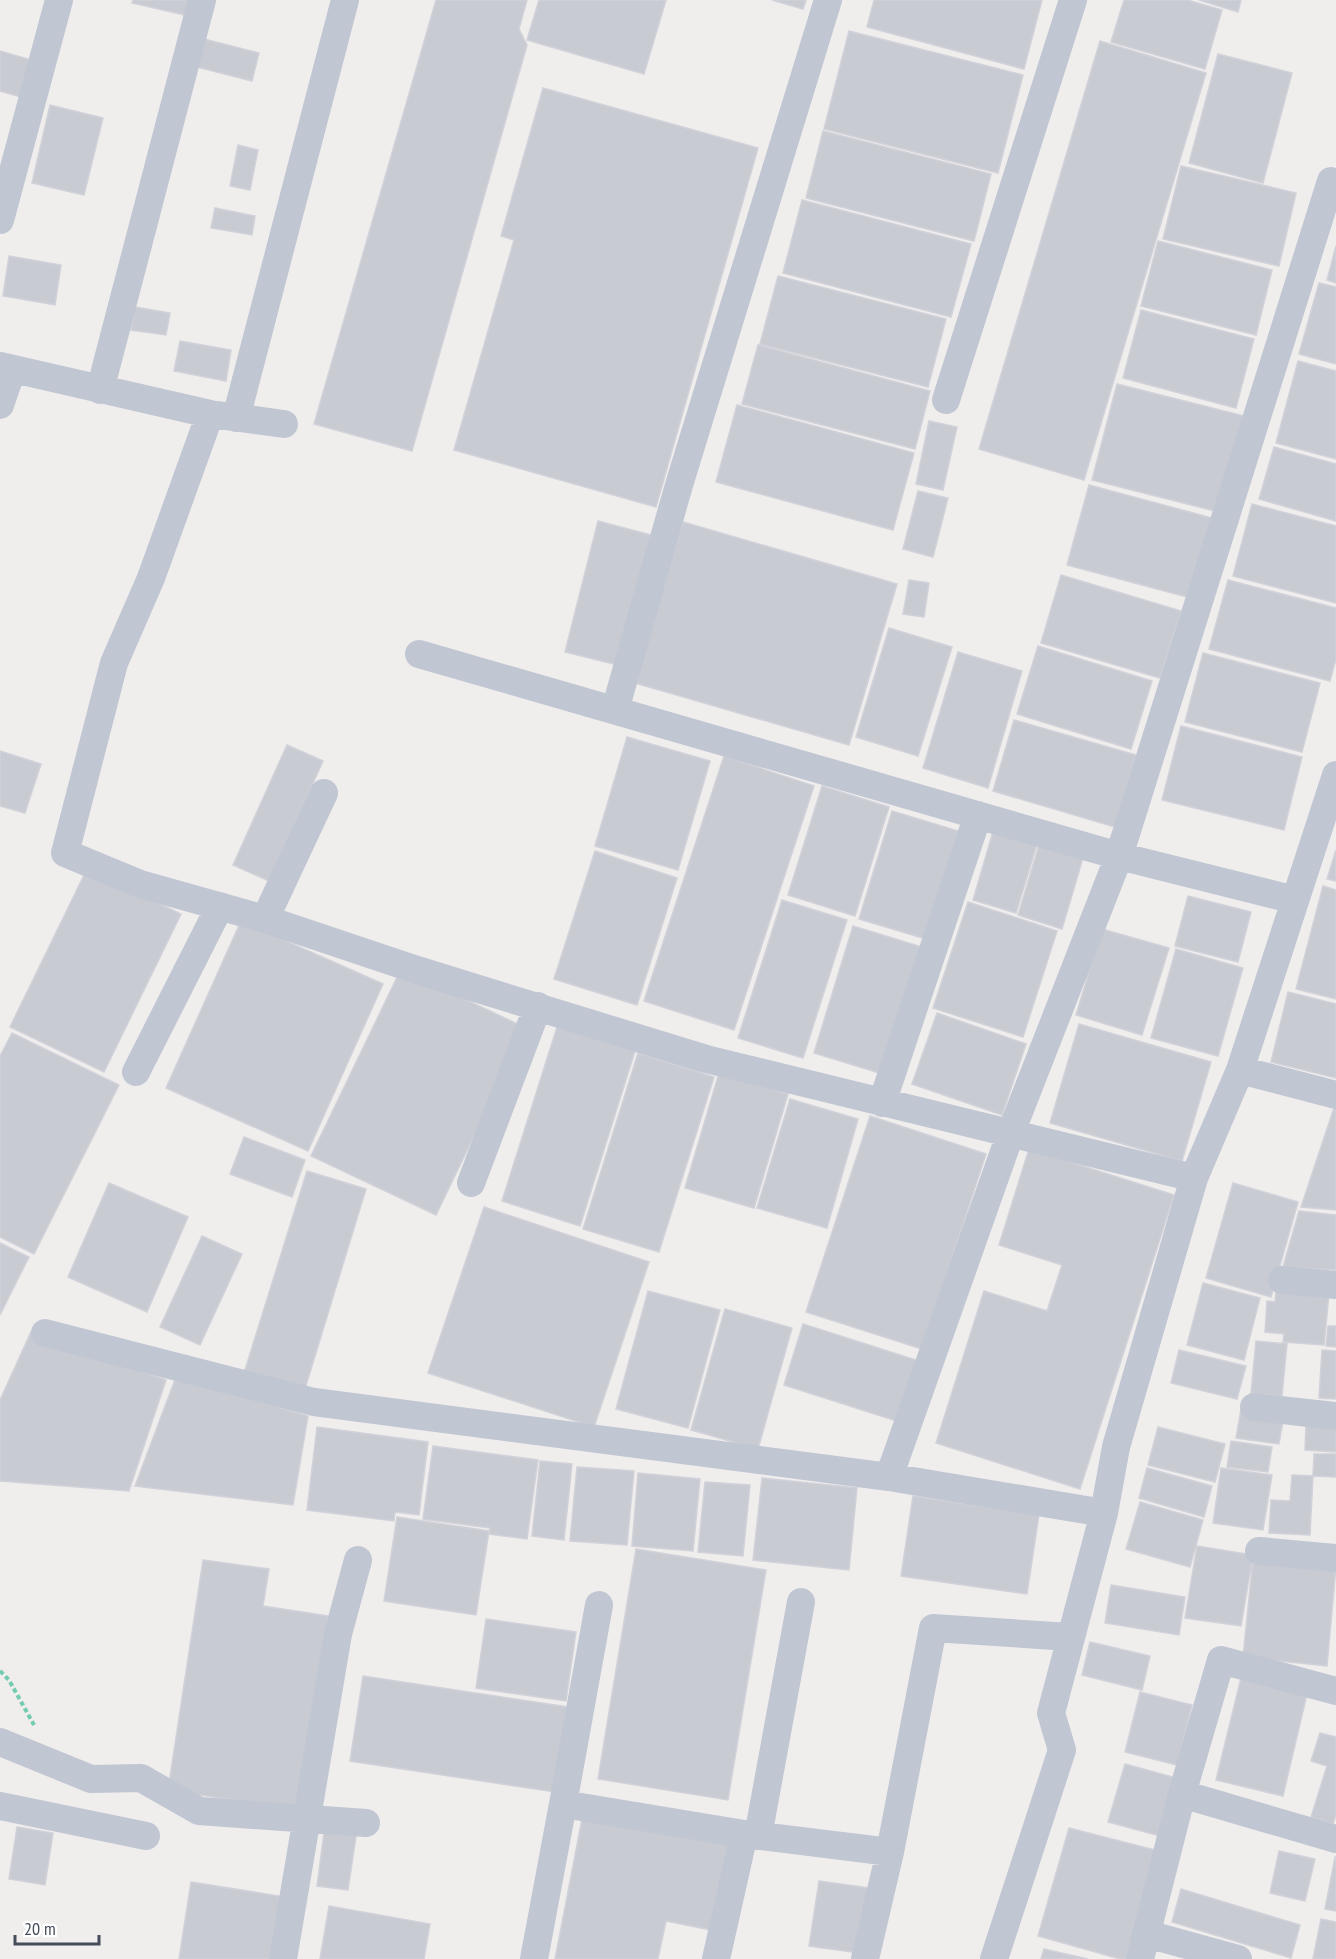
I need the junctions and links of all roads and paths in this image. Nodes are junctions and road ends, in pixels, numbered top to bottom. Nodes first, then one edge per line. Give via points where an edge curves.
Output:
1 (59, 0) edge
2 (202, 0) edge
3 (345, 0) edge
4 (828, 0) edge
5 (1073, 0) edge
6 (1331, 181) dead end
7 (0, 220) edge
8 (6, 368) edge
9 (100, 390) junction
10 (946, 400) dead end
11 (0, 405) edge
12 (223, 416) junction
13 (284, 424) dead end
14 (419, 654) dead end
15 (615, 711) junction
16 (1336, 775) edge
17 (324, 793) dead end
18 (978, 815) junction
19 (1119, 856) junction
20 (1295, 900) junction
21 (220, 906) junction
22 (265, 919) junction
23 (538, 1006) junction
24 (1240, 1070) junction
25 (136, 1072) dead end
26 (1336, 1095) edge
27 (882, 1102) junction
28 (1010, 1135) junction
29 (1194, 1178) junction
30 (471, 1183) dead end
31 (1282, 1280) dead end
32 (1336, 1285) edge
33 (45, 1333) dead end
34 (1254, 1407) dead end
35 (1336, 1416) edge
36 (889, 1477) junction
37 (1104, 1513) junction
38 (1259, 1551) dead end
39 (1336, 1558) edge
40 (358, 1560) dead end
41 (801, 1602) dead end
42 (599, 1605) dead end
43 (1070, 1637) junction
44 (1336, 1691) edge
45 (0, 1742) edge
46 (1182, 1794) junction
47 (563, 1804) junction
48 (0, 1806) edge
49 (308, 1819) junction
50 (366, 1823) dead end
51 (751, 1835) junction
52 (146, 1836) dead end
53 (1336, 1839) edge
54 (890, 1852) junction
55 (1144, 1946) edge
56 (283, 1959) edge
57 (534, 1959) edge
58 (716, 1959) edge
59 (865, 1959) edge
60 (994, 1959) edge
61 (1238, 1959) edge

1 - 7 street
2 - 9 street
3 - 12 street
4 - 15 street via 679,485
5 - 10 street
6 - 19 street
8 - 9 street
8 - 11 street
9 - 12 street
12 - 13 street
12 - 21 street via 114,663 64,853 140,884
14 - 15 street
15 - 18 street
16 - 20 street
17 - 22 street
18 - 19 street
18 - 27 street
19 - 20 street
19 - 28 street
20 - 24 street
21 - 22 street
21 - 25 street
22 - 23 street
23 - 27 street via 706,1059
23 - 30 street
24 - 26 street
24 - 29 street
27 - 28 street
28 - 29 street
28 - 36 street
29 - 37 street via 1116,1447
31 - 32 street
33 - 36 street via 314,1402
34 - 35 street
36 - 37 street
37 - 43 street
38 - 39 street
40 - 49 street via 338,1634
41 - 51 street
42 - 47 street
43 - 54 street via 933,1628
43 - 60 street via 1051,1713 1062,1750
44 - 46 street via 1221,1660
45 - 49 street via 91,1779 141,1778 199,1811
46 - 53 street
46 - 55 street
47 - 51 street
47 - 57 street
48 - 52 street
49 - 50 street
49 - 56 street
51 - 54 street
51 - 58 street
54 - 59 street
55 - 61 street

